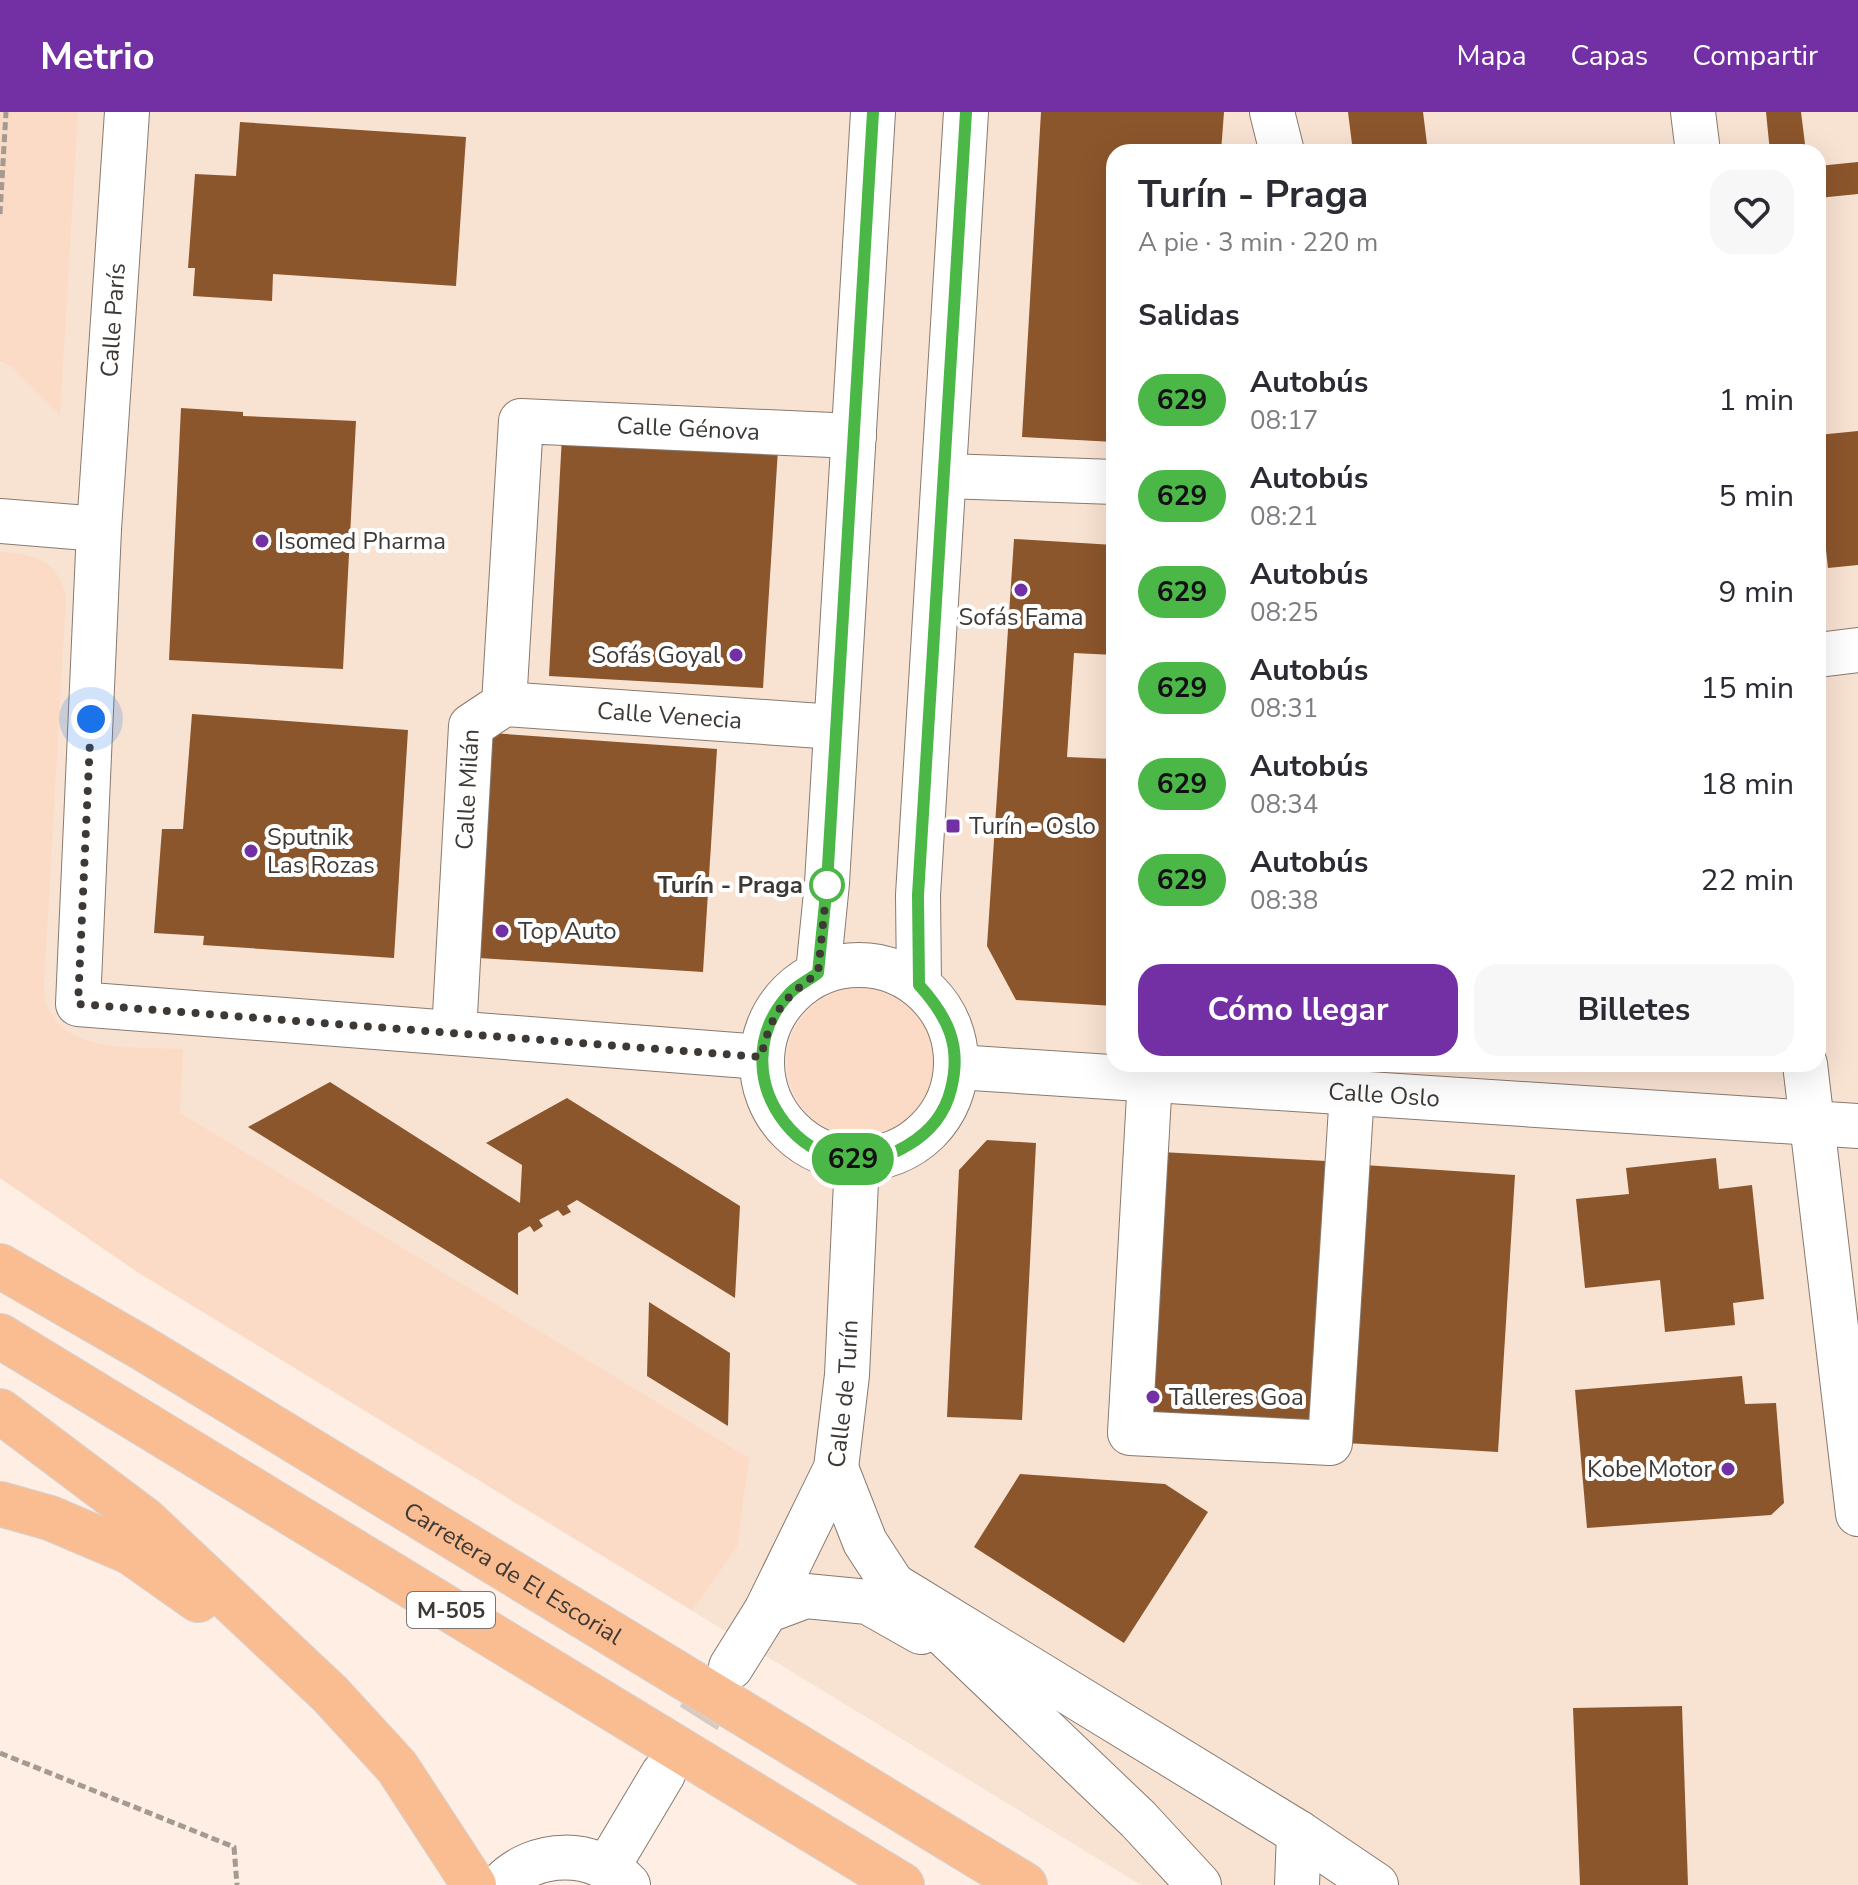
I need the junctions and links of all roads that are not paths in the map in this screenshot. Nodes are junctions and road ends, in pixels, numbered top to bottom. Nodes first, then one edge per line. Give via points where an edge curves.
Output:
1 (127, 112) edge
2 (873, 112) edge
3 (966, 112) edge
4 (1272, 112) edge
5 (1693, 112) edge
6 (1280, 144) edge
7 (1697, 144) edge
8 (521, 421) joint
9 (854, 436) junction
10 (945, 476) junction
11 (1106, 482) edge
12 (0, 521) edge
13 (99, 529) junction
14 (1858, 650) edge
15 (1826, 654) edge
16 (504, 704) junction
17 (835, 727) junction
18 (818, 973) junction
19 (919, 985) junction
20 (454, 1033) junction
21 (761, 1057) junction
22 (957, 1067) junction
23 (1806, 1072) edge
24 (1150, 1078) junction
25 (1352, 1092) junction
26 (1812, 1124) junction
27 (1858, 1126) edge
28 (857, 1160) junction
29 (0, 1248) edge
30 (0, 1266) edge
31 (0, 1336) edge
32 (144, 1349) junction
33 (0, 1411) edge
34 (836, 1468) junction
35 (0, 1504) edge
36 (1858, 1514) edge
37 (893, 1585) junction
38 (766, 1611) junction
39 (972, 1662) junction
40 (731, 1667) tunnel mouth
41 (330, 1694) junction
42 (663, 1774) tunnel mouth
43 (1299, 1833) junction
44 (618, 1876) edge
45 (474, 1885) edge
46 (501, 1885) edge
47 (902, 1885) edge
48 (1025, 1885) edge
49 (1199, 1885) edge
50 (1297, 1885) edge
51 (1376, 1885) edge

1 - 13 street, Calle París
2 - 9 street
3 - 10 street
4 - 6 street
5 - 7 street
8 - 9 street, Calle Génova
8 - 16 street, Calle Milán
9 - 17 street
10 - 11 street
10 - 19 street via 918,895
12 - 13 street
13 - 20 street, Calle París via 78,1004
14 - 15 street
16 - 17 street, Calle Venecia
16 - 20 street, Calle Milán via 471,726
17 - 18 street
18 - 19 street via 870,966
18 - 21 street via 789,993 769,1023
19 - 22 street via 940,1009 954,1038
20 - 21 street
21 - 28 street via 767,1096 787,1129 819,1152
22 - 24 street, Calle Oslo
22 - 28 street via 947,1106 925,1135 893,1154
23 - 26 street
24 - 25 street, Calle Oslo
24 - 25 street via 1130,1433 1330,1443
25 - 26 street, Calle Oslo
26 - 27 street, Calle Oslo
26 - 36 street
28 - 34 street, Calle de Turín via 847,1375
29 - 32 highway
30 - 32 highway, Carretera de El Escorial / M-505
31 - 47 highway, M-505
32 - 48 highway, Carretera de El Escorial / M-505
33 - 41 highway via 145,1520
34 - 37 street via 865,1542
34 - 38 street, Calle de Turín
35 - 41 highway via 50,1518 130,1552
37 - 39 street
37 - 43 street
38 - 39 street via 806,1596 868,1602
38 - 40 street, Calle de Turín
39 - 49 street via 1138,1819
41 - 45 highway via 397,1767
42 - 44 street
43 - 50 street
43 - 51 street
44 - 46 street via 591,1861 556,1857 522,1868

